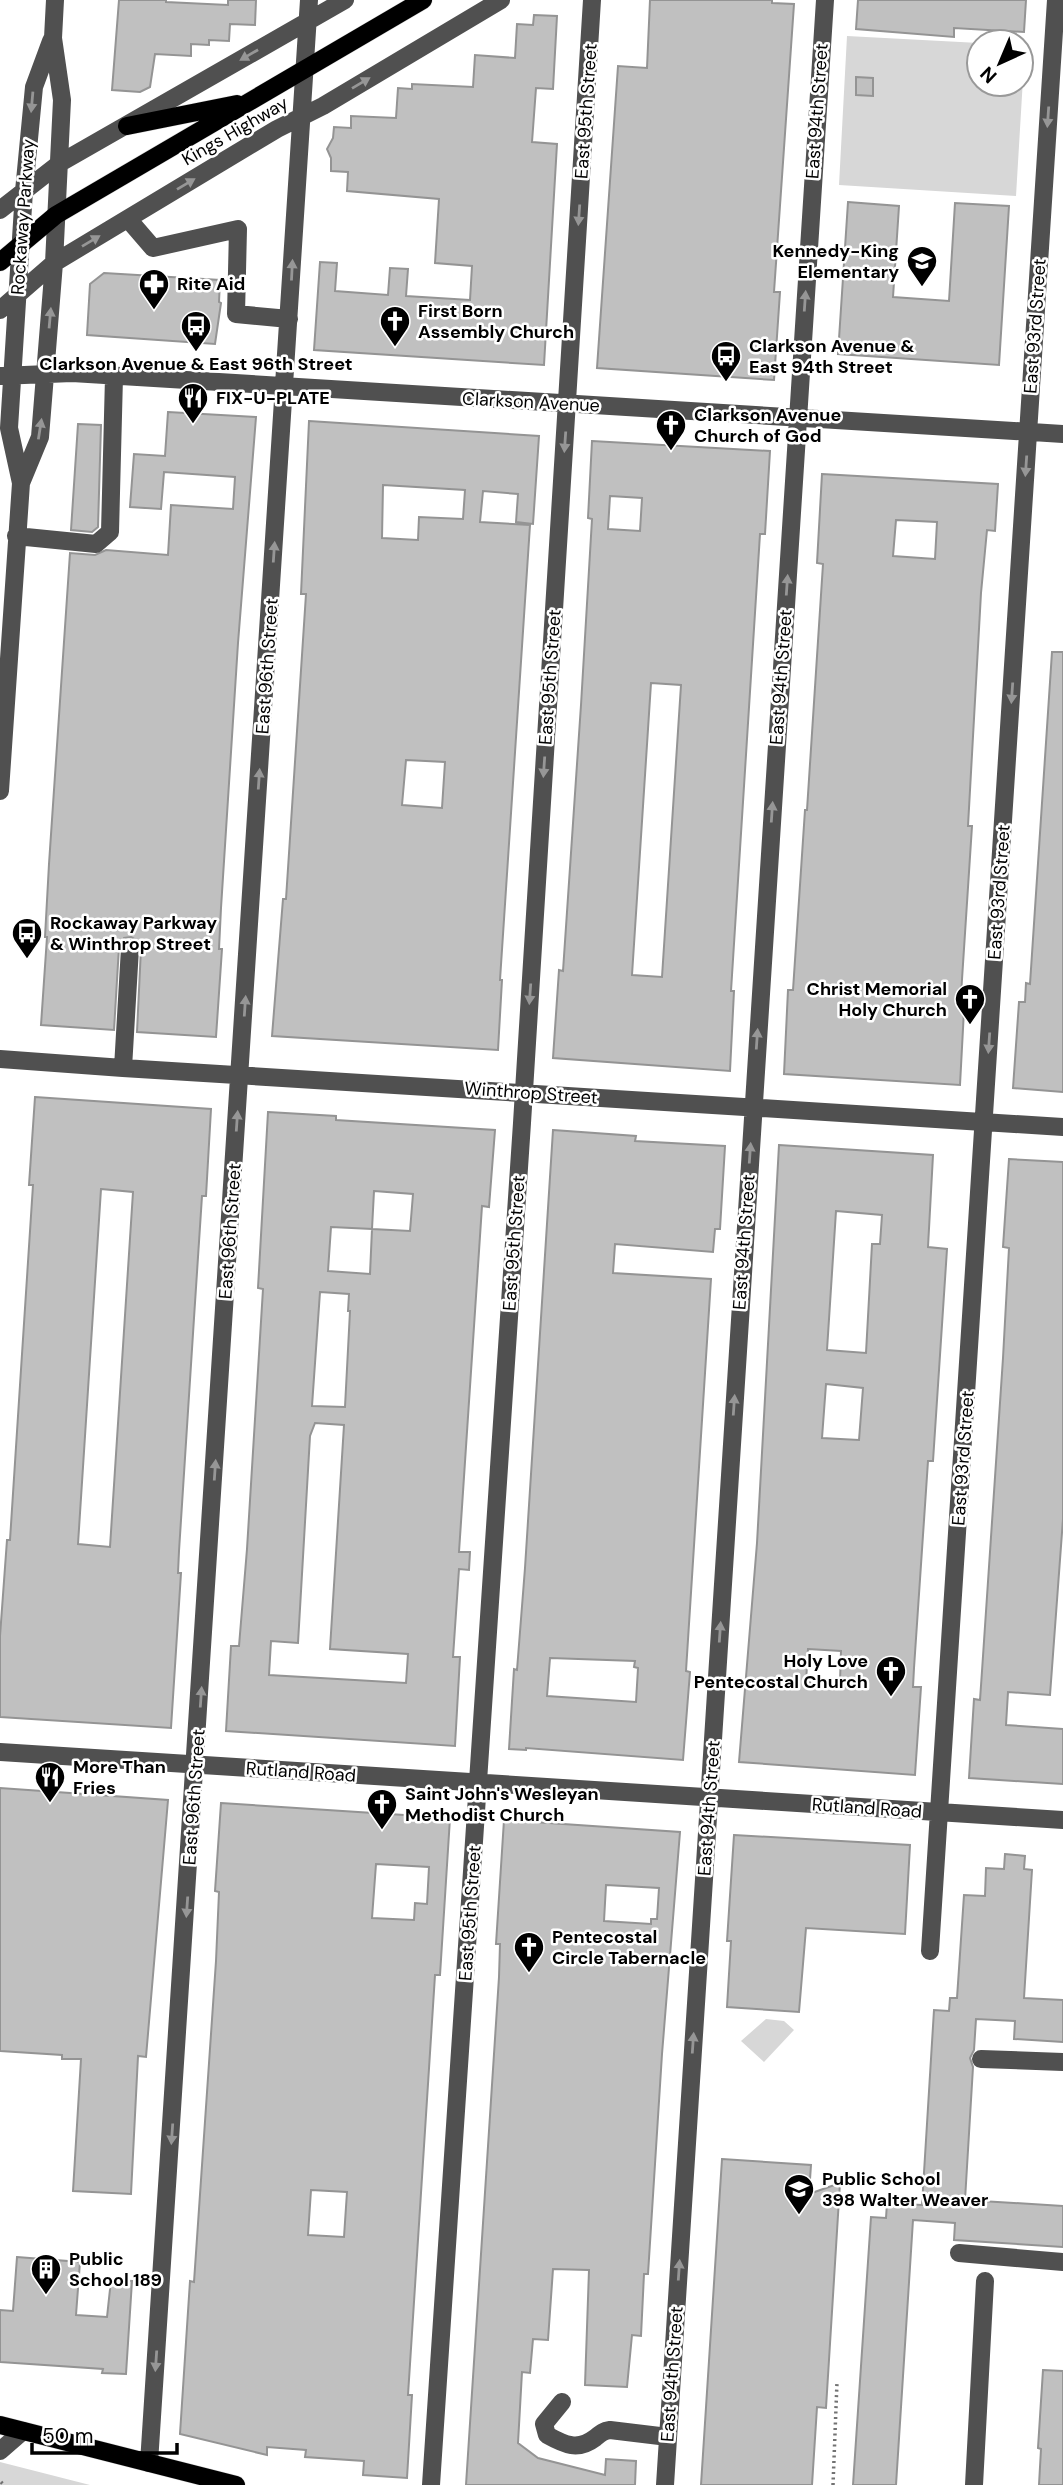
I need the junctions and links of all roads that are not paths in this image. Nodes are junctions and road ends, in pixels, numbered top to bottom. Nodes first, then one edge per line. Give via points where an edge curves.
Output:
1 (55, 0) edge
2 (309, 0) edge
3 (345, 0) edge
4 (423, 0) edge
5 (501, 0) edge
6 (592, 0) edge
7 (825, 0) edge
8 (1056, 0) edge
9 (308, 20) junction
10 (52, 38) junction
11 (304, 70) junction
12 (250, 102) junction
13 (302, 116) junction
14 (127, 126) junction
15 (60, 163) junction
16 (24, 191) junction
17 (0, 209) edge
18 (57, 215) junction
19 (128, 219) junction
20 (21, 244) junction
21 (0, 261) edge
22 (54, 263) junction
23 (18, 296) junction
24 (0, 310) edge
25 (289, 319) junction
26 (46, 373) junction
27 (6, 375) edge
28 (114, 377) junction
29 (284, 387) junction
30 (568, 404) junction
31 (797, 418) junction
32 (1028, 432) junction
33 (1063, 434) edge
34 (21, 483) junction
35 (16, 536) junction
36 (5, 610) edge
37 (0, 791) edge
38 (130, 948) dead end
39 (0, 1059) edge
40 (122, 1068) junction
41 (240, 1074) junction
42 (524, 1093) junction
43 (753, 1108) junction
44 (984, 1121) junction
45 (1063, 1127) edge
46 (0, 1752) edge
47 (196, 1765) junction
48 (479, 1783) junction
49 (709, 1798) junction
50 (940, 1813) junction
51 (1063, 1820) edge
52 (930, 1951) dead end
53 (981, 2059) dead end
54 (1063, 2062) edge
55 (959, 2253) dead end
56 (1063, 2262) edge
57 (985, 2281) dead end
58 (562, 2402) dead end
59 (0, 2425) edge
60 (23, 2431) junction
61 (668, 2437) junction
62 (0, 2451) edge
63 (149, 2463) junction
64 (236, 2485) edge
65 (431, 2485) edge
66 (665, 2485) edge
67 (974, 2485) edge

1 - 10 street, Rockaway Parkway
2 - 9 street, East 96th Street
3 - 9 street
4 - 11 main road, Kings Highway
13 -> 5 street, Kings Highway
6 -> 30 street, East 95th Street
31 -> 7 street, East 94th Street
8 -> 32 street, East 93rd Street
9 - 11 street, East 96th Street
9 -> 14 street
10 - 15 street, Rockaway Parkway via 62,100
10 -> 16 street, Rockaway Parkway via 34,87
11 - 12 main road, Kings Highway
11 - 13 street, East 96th Street
12 - 14 main road
12 - 18 main road, Kings Highway
19 -> 13 street, Kings Highway
25 -> 13 street, East 96th Street
14 - 15 street
15 - 16 street
15 - 18 street, Rockaway Parkway
16 - 17 street
16 - 20 street, Rockaway Parkway
18 - 20 main road, Kings Highway
18 - 22 street, Rockaway Parkway
22 -> 19 street, Kings Highway
19 - 25 street via 153,248 238,229 236,314
20 - 21 main road, Kings Highway
20 - 23 street, Rockaway Parkway
22 - 23 street, Kings Highway
26 -> 22 street, Rockaway Parkway
23 - 24 street, Kings Highway
23 - 27 street, Rockaway Parkway
25 - 29 street, East 96th Street
26 - 27 street, Clarkson Avenue
26 - 28 street, Clarkson Avenue
34 -> 26 street, Rockaway Parkway via 40,437
27 - 34 street, Rockaway Parkway via 9,428
28 - 29 street, Clarkson Avenue
28 - 35 street via 110,532 96,544
29 - 30 street, Clarkson Avenue
41 -> 29 street, East 96th Street
30 - 31 street, Clarkson Avenue
30 -> 42 street, East 95th Street
31 - 32 street, Clarkson Avenue
43 -> 31 street, East 94th Street
32 - 33 street, Clarkson Avenue
32 -> 44 street, East 93rd Street
34 - 35 street, Rockaway Parkway
35 - 36 street, Rockaway Parkway
36 - 37 street, Rockaway Parkway
38 - 40 street
39 - 40 street, Winthrop Street
40 - 41 street, Winthrop Street
41 - 42 street, Winthrop Street
47 -> 41 street, East 96th Street
42 - 43 street, Winthrop Street
42 - 48 street, East 95th Street
43 - 44 street, Winthrop Street
49 -> 43 street, East 94th Street
44 - 45 street, Winthrop Street
44 - 50 street, East 93rd Street
46 - 47 street, Rutland Road
47 - 48 street, Rutland Road
47 -> 63 street, East 96th Street
48 - 49 street, Rutland Road
48 - 65 street, East 95th Street
49 - 50 street, Rutland Road
61 -> 49 street, East 94th Street
50 - 51 street, Rutland Road
50 - 52 street, East 93rd Street
53 - 54 street
55 - 56 street
57 - 67 street
58 - 61 street via 544,2424 547,2435 565,2445 586,2444 610,2430
59 - 60 main road
60 - 62 street
60 - 63 main road
61 - 66 street, East 94th Street
63 - 64 main road

